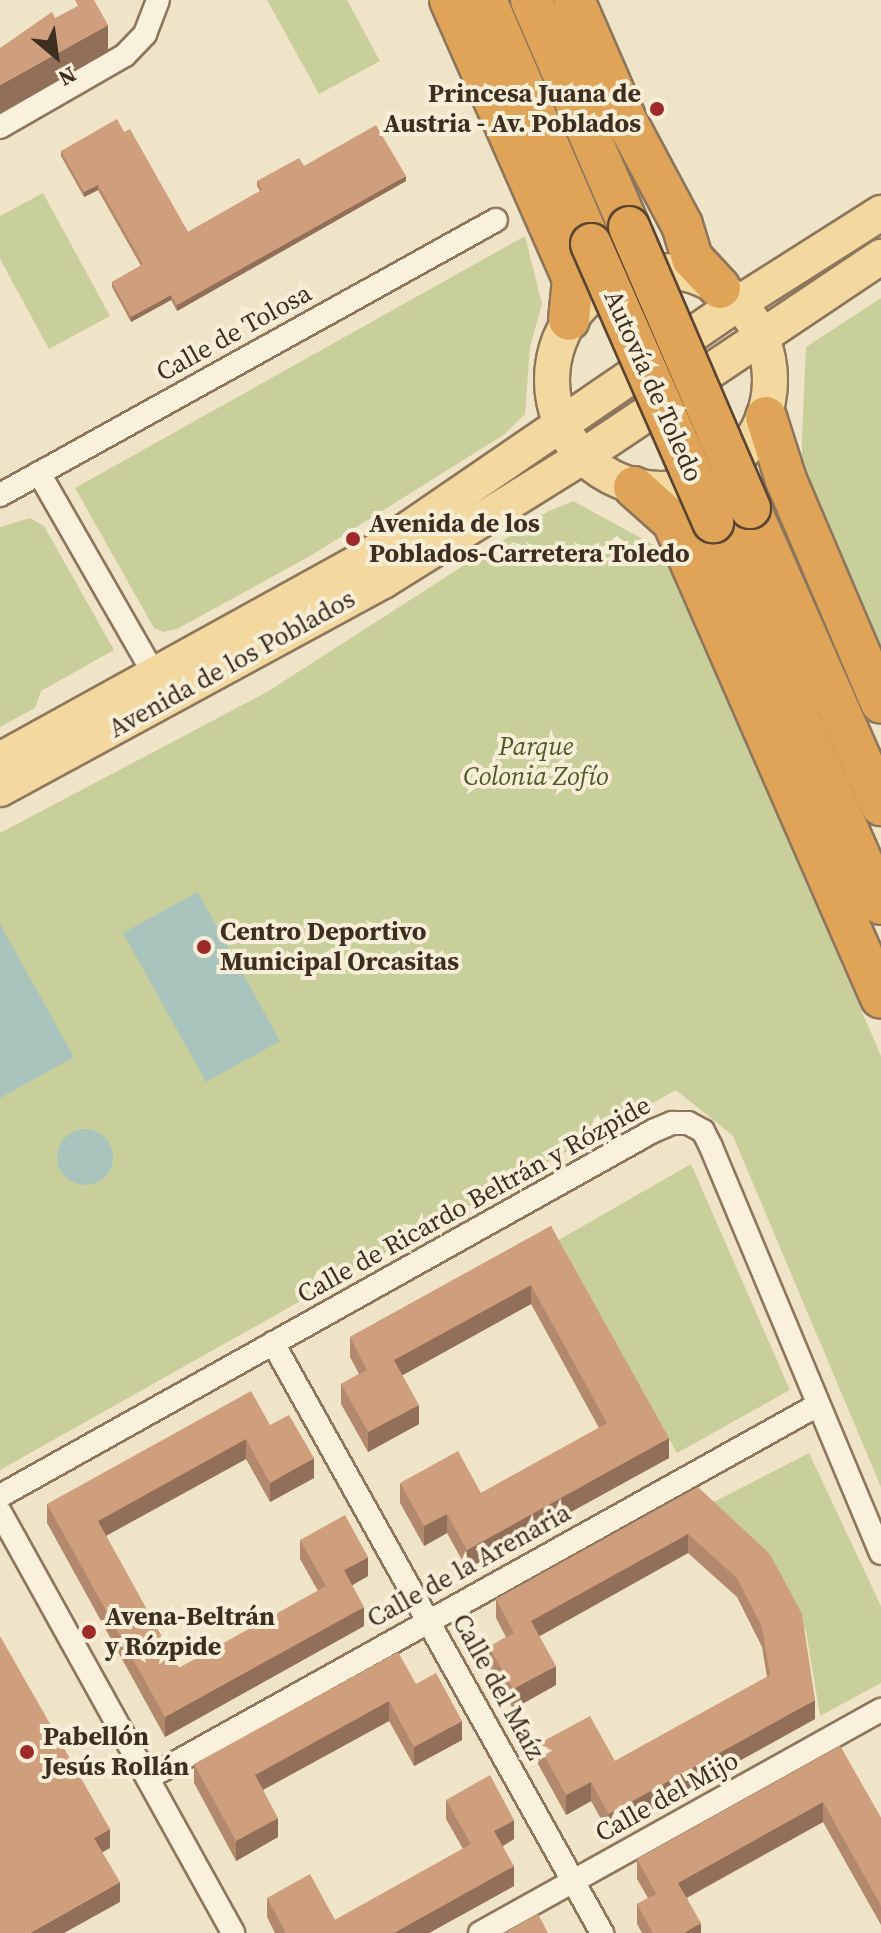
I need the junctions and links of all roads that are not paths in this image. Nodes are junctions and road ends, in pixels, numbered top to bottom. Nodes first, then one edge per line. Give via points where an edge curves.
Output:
1 (158, 0) edge
2 (450, 0) edge
3 (486, 0) edge
4 (531, 0) edge
5 (574, 0) edge
6 (0, 127) edge
7 (881, 213) edge
8 (496, 220) dead end
9 (881, 257) edge
10 (729, 295) junction
11 (569, 320) junction
12 (761, 337) junction
13 (766, 417) junction
14 (561, 426) junction
15 (582, 457) junction
16 (39, 473) junction
17 (634, 487) junction
18 (0, 495) edge
19 (156, 677) junction
20 (881, 703) edge
21 (0, 760) edge
22 (0, 789) edge
23 (881, 805) edge
24 (881, 904) edge
25 (881, 998) edge
26 (273, 1343) junction
27 (818, 1405) junction
28 (0, 1496) edge
29 (0, 1512) edge
30 (881, 1553) edge
31 (430, 1620) junction
32 (881, 1710) edge
33 (148, 1778) junction
34 (574, 1881) junction
35 (233, 1933) edge
36 (480, 1933) edge
37 (602, 1933) edge

1 - 6 street via 145,34 125,55
2 - 11 highway via 573,279
3 - 24 highway, Autovía de Toledo, bridge
4 - 23 highway, Autovía de Toledo, bridge
5 - 10 highway via 627,122 682,225 692,258
7 - 10 main road, Avenida de los Poblados
8 - 16 street, Calle de Tolosa
9 - 12 main road, Avenida de los Poblados
10 - 11 main road via 685,273 650,271 611,282
10 - 12 main road
10 - 14 main road, Avenida de los Poblados
11 - 14 main road via 552,370
12 - 13 main road via 771,388
12 - 15 main road, Avenida de los Poblados
13 - 17 main road via 741,454 702,482 679,488
13 - 20 highway via 786,480
14 - 15 main road
14 - 19 main road, Avenida de los Poblados via 366,558
15 - 17 main road
15 - 22 main road, Avenida de los Poblados via 319,618
16 - 18 street, Calle de Tolosa
16 - 19 street
17 - 25 highway via 673,522
19 - 21 main road, Avenida de los Poblados
26 - 27 street, Calle de Ricardo Beltrán y Rózpide via 653,1131 688,1123 703,1131 711,1147
26 - 28 street, Calle de Ricardo Beltrán y Rózpide
26 - 31 street, Calle del Maíz
27 - 30 street, Calle de Ricardo Beltrán y Rózpide
27 - 31 street, Calle de la Arenaria
29 - 33 street
31 - 33 street, Calle de la Arenaria
31 - 34 street, Calle del Maíz
32 - 34 street, Calle del Mijo
33 - 35 street
34 - 36 street, Calle del Mijo
34 - 37 street, Calle del Maíz

